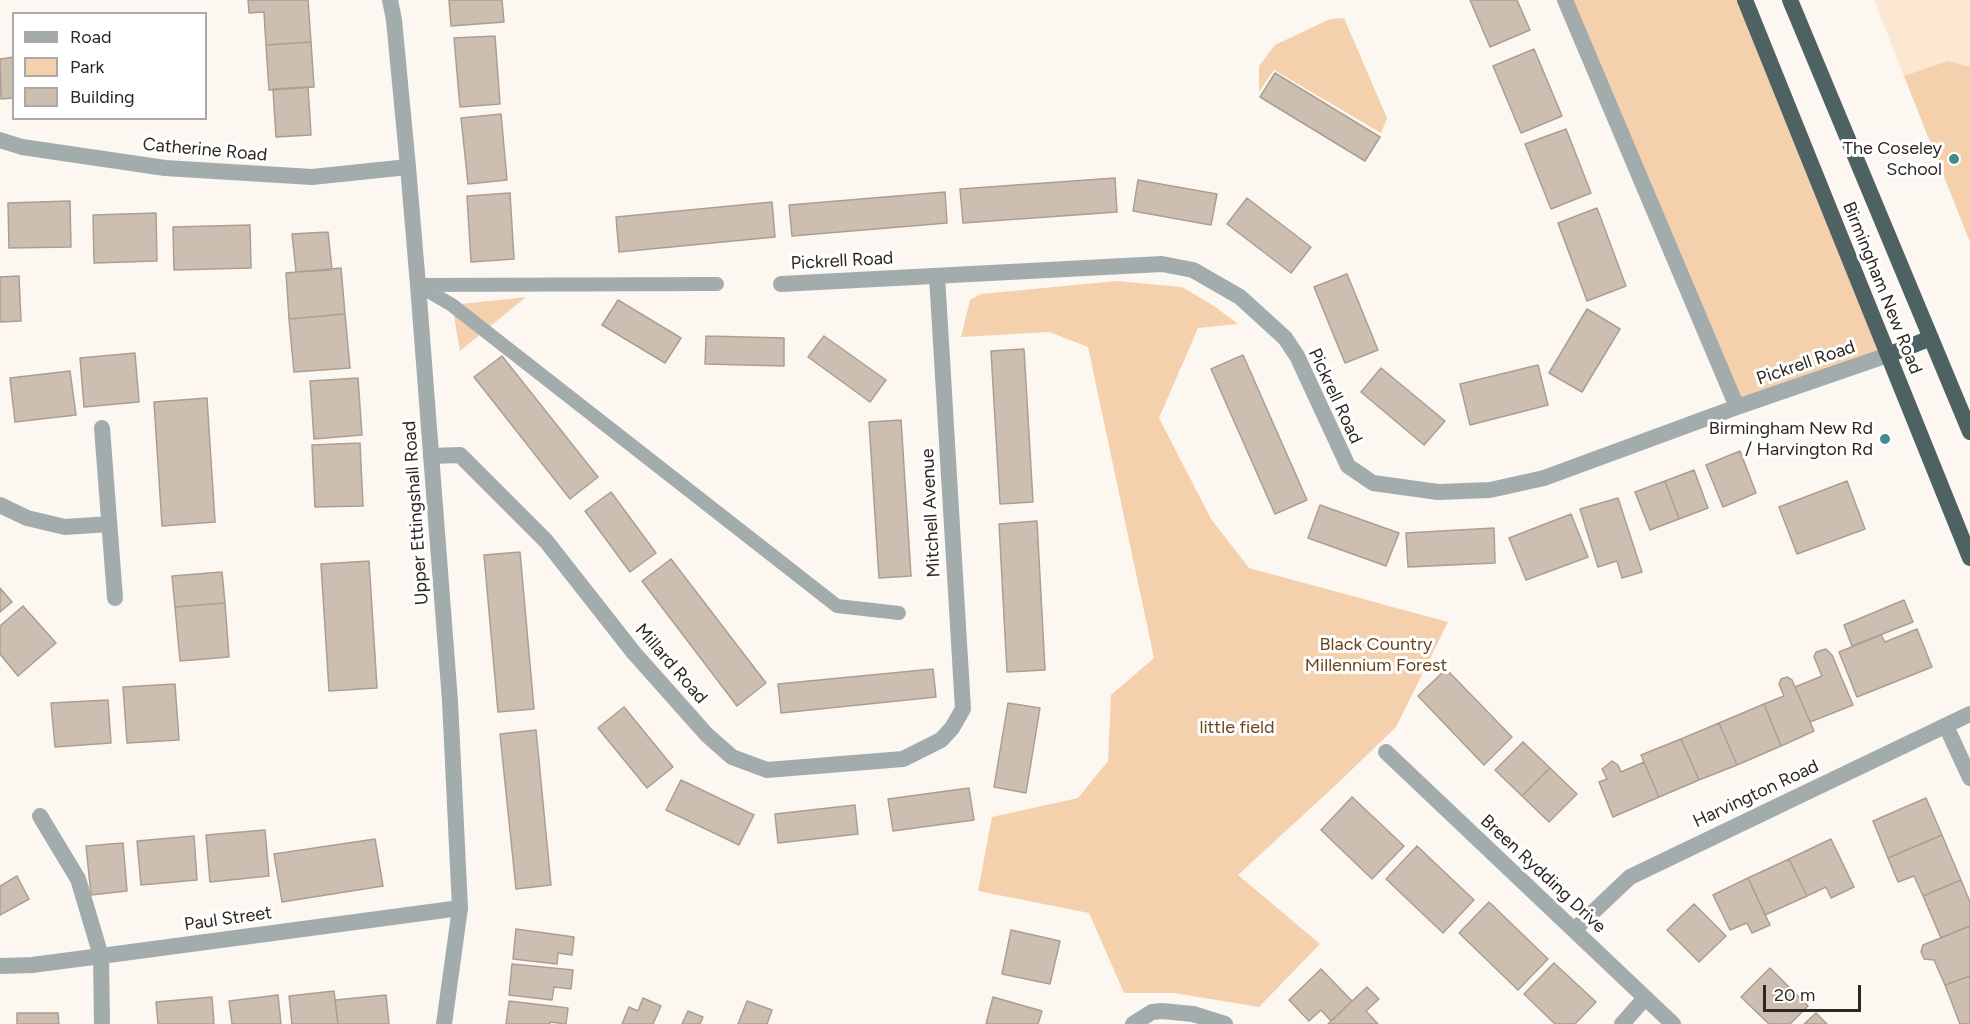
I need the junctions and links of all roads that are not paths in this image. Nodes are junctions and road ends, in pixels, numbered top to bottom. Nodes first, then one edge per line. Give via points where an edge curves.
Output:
1 (390, 0) edge
2 (1564, 0) edge
3 (1745, 0) edge
4 (1790, 0) edge
5 (0, 140) edge
6 (408, 167) junction
7 (937, 276) junction
8 (717, 284) dead end
9 (781, 284) dead end
10 (418, 285) junction
11 (1931, 338) junction
12 (1888, 355) junction
13 (1737, 407) junction
14 (102, 428) dead end
15 (1970, 432) edge
16 (431, 456) junction
17 (0, 505) edge
18 (109, 524) junction
19 (1970, 558) edge
20 (116, 598) dead end
21 (899, 614) dead end
22 (1970, 714) edge
23 (1946, 726) junction
24 (940, 740) joint
25 (1386, 752) dead end
26 (1970, 778) edge
27 (40, 816) dead end
28 (460, 908) junction
29 (1574, 930) junction
30 (101, 956) junction
31 (0, 966) edge
32 (1646, 998) junction
33 (102, 1024) edge
34 (444, 1024) edge
35 (1133, 1024) edge
36 (1225, 1024) edge
37 (1622, 1024) edge
38 (1673, 1024) edge

1 - 6 street, Upper Ettingshall Road
2 - 13 street
3 - 12 highway, Birmingham New Road
4 - 11 highway, Birmingham New Road
5 - 6 street, Catherine Road via 22,147 165,168 312,177
6 - 10 street, Upper Ettingshall Road
7 - 9 street, Pickrell Road
7 - 13 street, Pickrell Road via 1162,264 1193,270 1240,297 1285,338 1348,466 1373,483 1387,486 1438,492 1500,488 1544,477
7 - 24 street, Mitchell Avenue via 963,709
8 - 10 lane
10 - 16 street, Upper Ettingshall Road
10 - 21 lane via 452,305 837,606
11 - 12 highway
11 - 15 highway, Birmingham New Road
12 - 13 street, Pickrell Road
12 - 19 highway, Birmingham New Road
14 - 18 street
16 - 24 street, Millard Road via 459,455 546,541 641,661 732,758 767,770 903,759
16 - 28 street, Upper Ettingshall Road via 450,701
17 - 18 street via 27,518 65,527
18 - 20 street
22 - 23 street, Harvington Road
23 - 26 street
23 - 29 street, Harvington Road via 1630,877
25 - 29 street, Breen Rydding Drive
27 - 30 street via 78,879
28 - 30 street, Paul Street
28 - 34 street, Upper Ettingshall Road
29 - 32 street, Breen Rydding Drive
30 - 31 street, Paul Street
30 - 33 street
32 - 37 street
32 - 38 street, Breen Rydding Drive
35 - 36 street via 1152,1012 1162,1011 1193,1014

